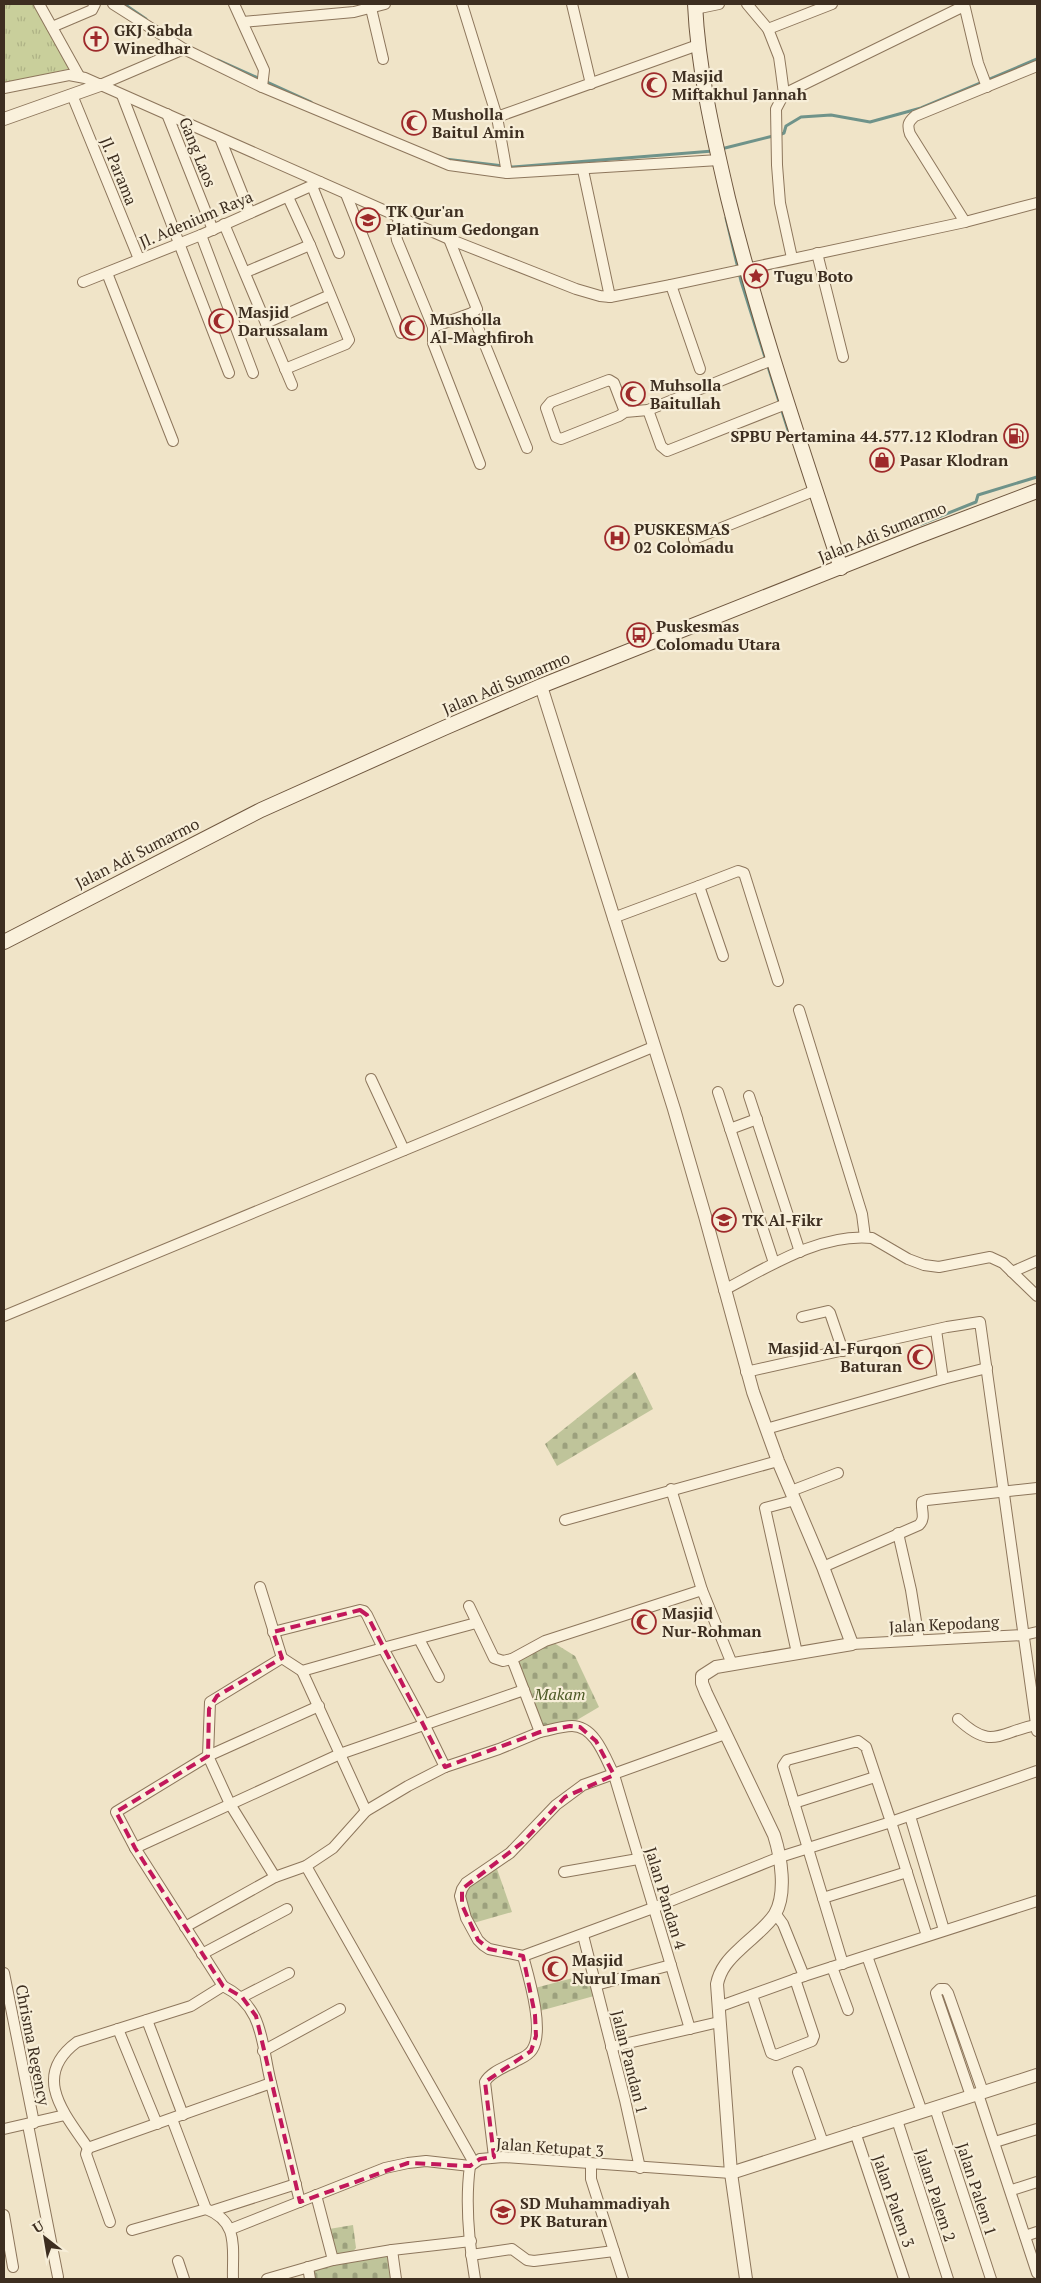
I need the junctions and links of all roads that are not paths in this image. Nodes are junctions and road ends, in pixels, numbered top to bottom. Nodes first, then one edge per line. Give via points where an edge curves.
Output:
1 (39, 4) edge
2 (94, 4) edge
3 (234, 4) edge
4 (386, 4) edge
5 (462, 4) edge
6 (572, 4) edge
7 (718, 4) edge
8 (747, 4) edge
9 (832, 4) edge
10 (964, 5) edge
11 (122, 6) edge
12 (371, 6) edge
13 (695, 7) edge
14 (244, 22) junction
15 (52, 27) junction
16 (768, 29) junction
17 (698, 46) junction
18 (184, 50) junction
19 (382, 59) dead end
20 (1037, 66) edge
21 (79, 76) junction
22 (263, 81) junction
23 (986, 83) junction
24 (591, 84) junction
25 (100, 85) junction
26 (4, 88) edge
27 (784, 94) junction
28 (72, 95) junction
29 (122, 95) junction
30 (167, 114) junction
31 (497, 117) junction
32 (4, 119) edge
33 (220, 138) junction
34 (715, 160) junction
35 (583, 170) junction
36 (507, 171) junction
37 (316, 184) junction
38 (346, 194) junction
39 (288, 197) junction
40 (1037, 203) edge
41 (250, 213) junction
42 (399, 217) junction
43 (964, 222) junction
44 (224, 224) junction
45 (212, 230) junction
46 (200, 235) junction
47 (449, 239) junction
48 (180, 243) junction
49 (310, 245) junction
50 (339, 253) dead end
51 (817, 253) junction
52 (792, 258) junction
53 (139, 259) junction
54 (741, 270) junction
55 (246, 272) junction
56 (107, 273) junction
57 (83, 282) dead end
58 (671, 285) junction
59 (330, 295) junction
60 (610, 297) junction
61 (474, 318) junction
62 (266, 323) junction
63 (401, 333) dead end
64 (433, 334) junction
65 (843, 356) dead end
66 (768, 361) junction
67 (285, 369) junction
68 (700, 369) dead end
69 (229, 372) dead end
70 (253, 373) dead end
71 (292, 385) dead end
72 (782, 405) junction
73 (648, 410) junction
74 (625, 412) junction
75 (173, 440) dead end
76 (527, 448) dead end
77 (480, 464) dead end
78 (816, 490) junction
79 (1037, 491) edge
80 (694, 539) dead end
81 (841, 568) junction
82 (541, 686) junction
83 (699, 886) junction
84 (614, 918) junction
85 (4, 942) edge
86 (723, 956) dead end
87 (778, 981) dead end
88 (799, 1010) dead end
89 (653, 1047) junction
90 (371, 1080) dead end
91 (718, 1092) dead end
92 (748, 1096) dead end
93 (757, 1119) junction
94 (730, 1129) junction
95 (404, 1150) junction
96 (866, 1237) junction
97 (800, 1252) junction
98 (1037, 1261) edge
99 (774, 1263) junction
100 (1012, 1272) junction
101 (724, 1290) junction
102 (1037, 1296) edge
103 (4, 1316) edge
104 (802, 1317) dead end
105 (936, 1330) junction
106 (843, 1351) junction
107 (988, 1368) junction
108 (746, 1372) junction
109 (943, 1379) junction
110 (766, 1429) junction
111 (778, 1461) junction
112 (838, 1473) dead end
113 (1037, 1488) edge
114 (671, 1489) junction
115 (1004, 1492) junction
116 (793, 1496) junction
117 (566, 1520) dead end
118 (898, 1533) junction
119 (823, 1567) junction
120 (260, 1587) dead end
121 (702, 1590) junction
122 (469, 1606) dead end
123 (476, 1623) junction
124 (273, 1632) junction
125 (1037, 1632) edge
126 (1024, 1635) junction
127 (419, 1638) junction
128 (919, 1640) junction
129 (852, 1644) junction
130 (383, 1648) junction
131 (797, 1653) junction
132 (282, 1658) junction
133 (512, 1659) junction
134 (732, 1664) junction
135 (302, 1671) junction
136 (439, 1676) dead end
137 (524, 1690) junction
138 (319, 1706) junction
139 (958, 1719) dead end
140 (424, 1724) junction
141 (1037, 1728) edge
142 (540, 1732) junction
143 (725, 1734) junction
144 (340, 1754) junction
145 (208, 1756) junction
146 (444, 1767) junction
147 (1037, 1771) edge
148 (614, 1775) junction
149 (875, 1777) junction
150 (794, 1803) junction
151 (230, 1804) junction
152 (366, 1811) junction
153 (910, 1816) junction
154 (891, 1822) junction
155 (135, 1848) junction
156 (809, 1849) junction
157 (780, 1857) junction
158 (638, 1859) junction
159 (306, 1866) junction
160 (564, 1872) dead end
161 (907, 1872) junction
162 (274, 1877) junction
163 (823, 1898) junction
164 (1037, 1901) edge
165 (654, 1908) junction
166 (287, 1909) dead end
167 (775, 1913) junction
168 (185, 1927) junction
169 (944, 1930) junction
170 (583, 1935) junction
171 (927, 1936) junction
172 (202, 1954) junction
173 (523, 1956) junction
174 (866, 1956) junction
175 (843, 1964) junction
176 (671, 1965) junction
177 (832, 1967) junction
178 (4, 1973) edge
179 (289, 1973) dead end
180 (799, 1978) junction
181 (596, 1985) junction
182 (223, 1986) junction
183 (752, 1995) junction
184 (242, 1998) junction
185 (718, 2008) junction
186 (340, 2009) dead end
187 (848, 2010) dead end
188 (147, 2020) junction
189 (719, 2022) junction
190 (961, 2026) junction
191 (118, 2028) junction
192 (690, 2029) junction
193 (949, 2030) junction
194 (612, 2047) junction
195 (263, 2051) junction
196 (798, 2072) dead end
197 (1037, 2075) edge
198 (271, 2083) junction
199 (978, 2094) junction
200 (935, 2108) junction
201 (922, 2112) junction
202 (182, 2115) junction
203 (66, 2116) junction
204 (172, 2119) junction
205 (897, 2120) junction
206 (31, 2124) junction
207 (157, 2124) junction
208 (4, 2129) edge
209 (1037, 2129) edge
210 (854, 2132) junction
211 (996, 2142) junction
212 (823, 2143) junction
213 (88, 2148) junction
214 (494, 2157) junction
215 (472, 2164) junction
216 (591, 2164) junction
217 (640, 2168) junction
218 (731, 2173) junction
219 (1037, 2182) edge
220 (296, 2184) junction
221 (1012, 2190) junction
222 (316, 2195) junction
223 (300, 2202) junction
224 (209, 2210) junction
225 (4, 2215) edge
226 (110, 2222) dead end
227 (132, 2230) dead end
228 (231, 2230) junction
229 (1037, 2232) edge
230 (1025, 2236) junction
231 (471, 2241) junction
232 (392, 2250) junction
233 (614, 2251) junction
234 (471, 2255) junction
235 (333, 2260) junction
236 (178, 2261) dead end
237 (13, 2267) dead end
238 (308, 2267) junction
239 (1037, 2273) edge
240 (58, 2276) dead end
241 (184, 2279) edge
242 (233, 2279) edge
243 (267, 2279) edge
244 (310, 2279) edge
245 (396, 2279) edge
246 (475, 2279) edge
247 (623, 2279) edge
248 (746, 2279) edge
249 (904, 2279) edge
250 (948, 2279) edge
251 (991, 2279) edge

1 - 15 street
2 - 15 street via 92,10
3 - 14 street
4 - 12 street
5 - 31 street
6 - 24 street
7 - 13 street
8 - 16 street
9 - 16 street
10 - 23 street
10 - 27 street
11 - 18 street
12 - 14 street via 354,12
12 - 19 street
13 - 17 main road
14 - 22 street
15 - 21 street
16 - 27 street via 779,57
17 - 24 street
17 - 34 main road via 715,142
18 - 22 street
18 - 25 street
20 - 23 street
21 - 25 street
21 - 26 street via 69,75
22 - 36 street via 441,163 460,168
23 - 43 street via 914,116 908,126
24 - 31 street
25 - 28 street
25 - 29 street
27 - 52 street via 777,104 776,135 780,203
28 - 32 street
28 - 53 street, Jl. Parama
29 - 30 street
29 - 48 street
30 - 33 street
30 - 45 street, Gang Laos
31 - 36 street
33 - 37 street
33 - 41 street
34 - 35 street
34 - 54 main road
35 - 36 street
35 - 60 street
37 - 38 street
37 - 39 street, Jl. Adenium Raya
37 - 50 street
38 - 42 street
38 - 63 street
39 - 41 street, Jl. Adenium Raya
39 - 49 street
40 - 43 street
41 - 44 street, Jl. Adenium Raya
42 - 47 street
42 - 64 street via 397,240
43 - 51 street
44 - 45 street, Jl. Adenium Raya
44 - 55 street
45 - 46 street, Jl. Adenium Raya
46 - 48 street, Jl. Adenium Raya
46 - 70 street
47 - 60 street via 576,289
47 - 61 street via 476,306
48 - 53 street, Jl. Adenium Raya
48 - 69 street
49 - 55 street
49 - 59 street
51 - 52 street
51 - 65 street
52 - 54 street
53 - 56 street, Jl. Adenium Raya
54 - 58 street
54 - 66 main road
55 - 62 street
56 - 57 street, Jl. Adenium Raya
56 - 75 street
58 - 60 street
58 - 68 street
59 - 62 street
59 - 67 street via 348,343
61 - 64 street
61 - 76 street
62 - 67 street
64 - 77 street
66 - 72 main road
66 - 73 street
67 - 71 street
72 - 73 street via 667,451 660,446
72 - 78 main road via 794,428
73 - 74 street
74 - 74 street via 560,439 556,437 546,408 551,402 609,380 614,383
78 - 80 street
78 - 81 main road
79 - 81 main road, Jalan Adi Sumarmo
81 - 82 main road, Jalan Adi Sumarmo
82 - 84 street
82 - 85 main road, Jalan Adi Sumarmo via 261,810
83 - 84 street
83 - 86 street
83 - 87 street via 738,871 744,873
84 - 89 street
88 - 96 street via 862,1214
89 - 95 street
89 - 101 street via 706,1216
90 - 95 street
91 - 94 street
92 - 93 street
93 - 94 street
93 - 97 street
94 - 99 street
95 - 103 street
96 - 97 street via 832,1240
96 - 100 street via 924,1265 948,1266 990,1257
97 - 99 street
98 - 100 street
99 - 101 street
100 - 102 street
101 - 108 street
104 - 106 street via 828,1311
105 - 106 street
105 - 107 street via 980,1322
105 - 109 street
106 - 108 street
107 - 109 street
107 - 115 street
108 - 110 street
109 - 110 street
110 - 111 street
111 - 114 street
111 - 116 street
112 - 116 street
113 - 115 street
114 - 117 street
114 - 121 street
115 - 118 street via 924,1501 921,1504 923,1521
115 - 126 street
116 - 119 street
116 - 131 street via 765,1508
118 - 119 street
118 - 128 street via 912,1590
119 - 129 street
120 - 124 street
121 - 133 street via 545,1641
121 - 134 street
122 - 123 street
123 - 127 street
123 - 133 street via 494,1658
124 - 130 street via 360,1610 367,1615
124 - 132 street
125 - 126 street, Jalan Kepodang
126 - 128 street, Jalan Kepodang
126 - 141 street
127 - 130 street
127 - 136 street
128 - 129 street, Jalan Kepodang
129 - 131 street
130 - 135 street
130 - 140 street
131 - 134 street
132 - 135 street
132 - 145 street via 210,1702
133 - 137 street
134 - 143 street via 709,1670 702,1676
135 - 138 street
137 - 140 street
137 - 142 street
138 - 144 street
138 - 145 street
139 - 141 street via 974,1733 985,1737
140 - 144 street
140 - 146 street
142 - 146 street, Jalan Pandan 4
142 - 148 street, Jalan Pandan 4 via 570,1726 589,1732
143 - 148 street
143 - 157 street via 774,1835
144 - 151 street
144 - 152 street
145 - 151 street
145 - 155 street via 116,1812
146 - 152 street, Jalan Pandan 4
147 - 153 street
148 - 158 street, Jalan Pandan 4
148 - 173 street via 583,1786 565,1797 523,1842 462,1889 466,1918 478,1940 489,1949
149 - 150 street
149 - 150 street via 866,1747 858,1741 787,1760 783,1766
149 - 154 street
150 - 156 street
151 - 155 street
151 - 162 street
152 - 159 street, Jalan Pandan 4 via 339,1842
153 - 154 street
153 - 169 street
154 - 156 street
154 - 161 street
155 - 168 street
156 - 157 street
156 - 163 street
157 - 165 street
157 - 167 street via 781,1888
158 - 160 street
158 - 165 street, Jalan Pandan 4
159 - 162 street, Jalan Pandan 4
159 - 215 street
161 - 163 street
161 - 171 street
162 - 168 street, Jalan Pandan 4
163 - 175 street
164 - 169 street
165 - 170 street
165 - 176 street, Jalan Pandan 4
166 - 172 street
167 - 180 street via 783,1924
167 - 185 street via 721,1970 717,1984
168 - 172 street
169 - 171 street
170 - 173 street
170 - 181 street, Jalan Pandan 1
171 - 174 street
172 - 182 street
173 - 214 street via 533,1995 536,2036 528,2055 490,2075 485,2082
174 - 175 street
174 - 201 street
175 - 177 street
176 - 181 street
176 - 192 street, Jalan Pandan 4
177 - 180 street
177 - 187 street
178 - 206 street, Chrisma Regency
179 - 184 street
180 - 183 street
180 - 183 street via 814,2036 812,2041 794,2050 776,2055 771,2053
181 - 194 street, Jalan Pandan 1
182 - 184 street
182 - 188 street via 197,2004
183 - 185 street
184 - 195 street via 256,2016
185 - 189 street
186 - 195 street
188 - 191 street
188 - 202 street
189 - 192 street
189 - 218 street
190 - 193 street
190 - 193 street via 948,1993 940,1989 936,1993
190 - 199 street
191 - 203 street via 77,2042 58,2062 53,2083
191 - 207 street
192 - 194 street
193 - 199 street
194 - 217 street, Jalan Pandan 1
195 - 198 street
196 - 212 street
197 - 199 street
198 - 202 street
198 - 220 street
199 - 200 street
199 - 211 street
200 - 201 street
200 - 251 street, Jalan Palem 1
201 - 205 street
202 - 204 street
203 - 206 street
203 - 213 street
204 - 207 street
204 - 224 street
205 - 210 street
205 - 250 street, Jalan Palem 2
206 - 208 street
206 - 240 street, Chrisma Regency
207 - 213 street
209 - 211 street
210 - 212 street
210 - 249 street, Jalan Palem 3
211 - 221 street
212 - 218 street
213 - 226 street via 86,2154
214 - 215 street, Jalan Ketupat 3
214 - 216 street, Jalan Ketupat 3
215 - 222 street, Jalan Ketupat 3 via 408,2163
215 - 231 street
216 - 217 street, Jalan Ketupat 3
216 - 233 street via 591,2179
217 - 218 street, Jalan Ketupat 3
218 - 248 street
219 - 221 street
220 - 223 street
220 - 224 street
221 - 230 street
222 - 223 street, Jalan Ketupat 3
222 - 235 street
223 - 228 street, Jalan Ketupat 3
224 - 227 street
224 - 228 street via 224,2219
225 - 237 street
228 - 242 street
229 - 230 street
230 - 239 street
231 - 232 street
231 - 234 street
232 - 235 street
232 - 245 street
233 - 234 street via 534,2261 512,2249
233 - 247 street
234 - 246 street
235 - 238 street
236 - 241 street
238 - 243 street
238 - 244 street

